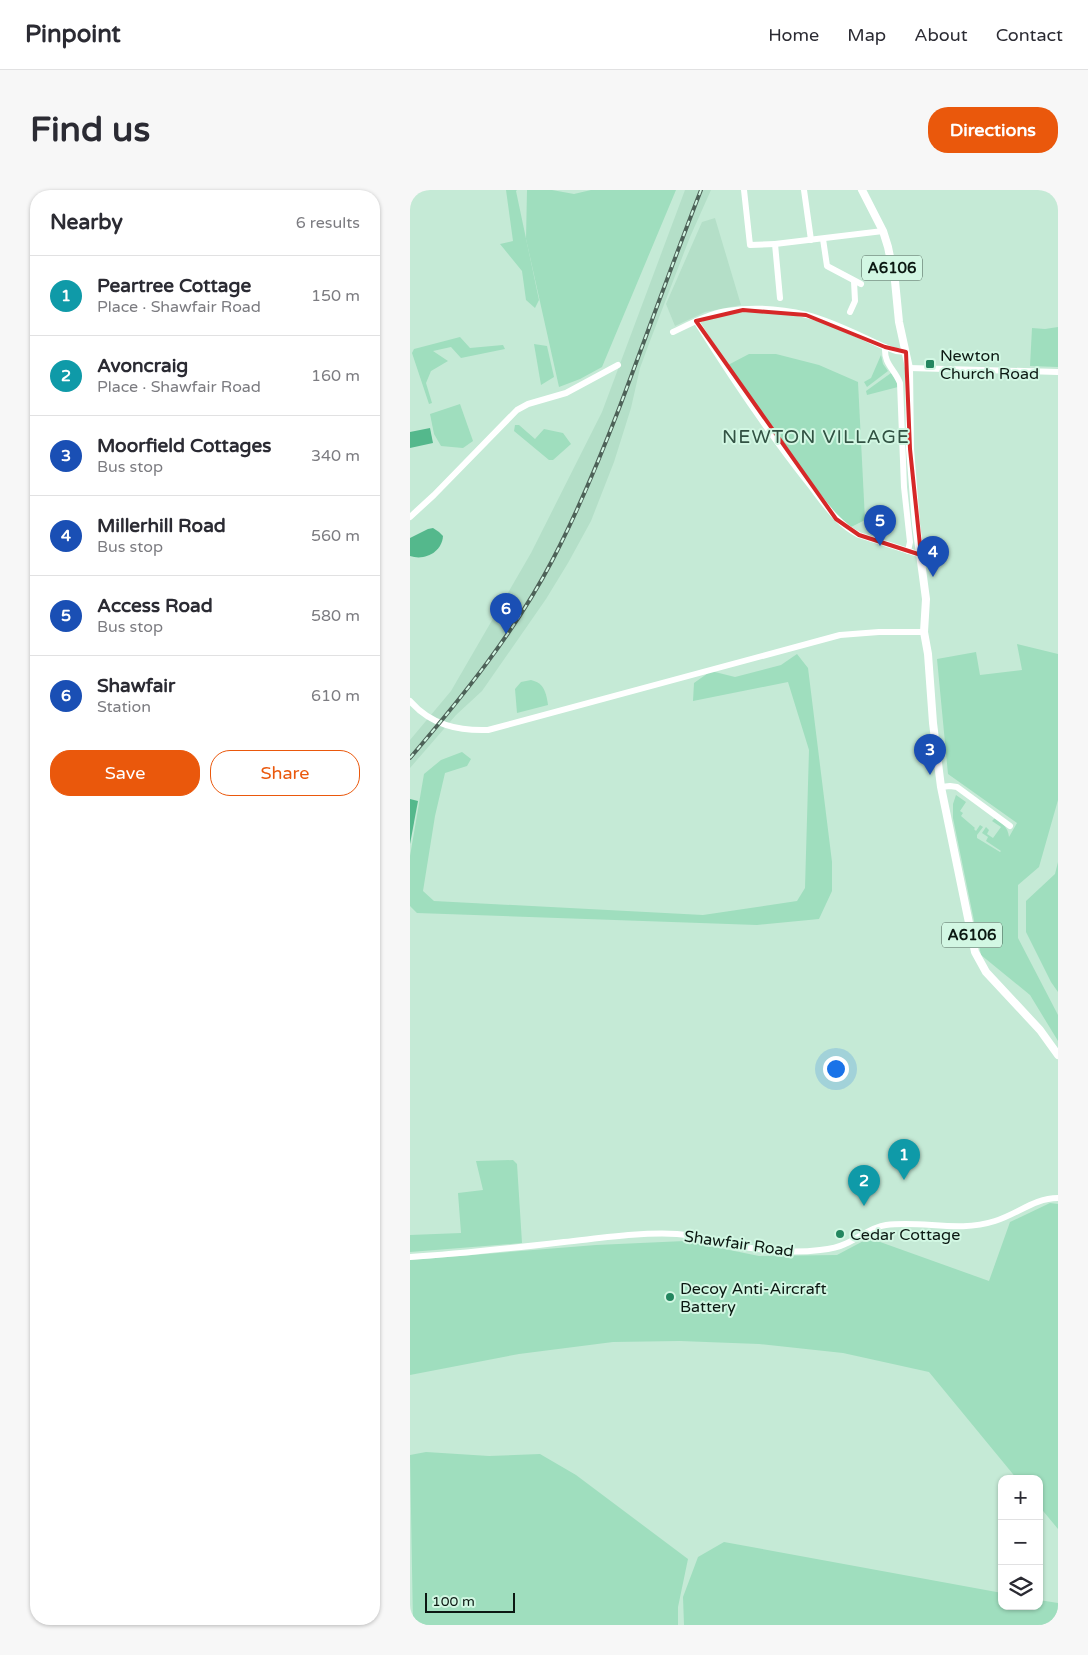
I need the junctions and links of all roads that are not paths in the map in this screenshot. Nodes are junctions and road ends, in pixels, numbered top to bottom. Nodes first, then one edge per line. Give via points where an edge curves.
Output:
1 (744, 190) edge
2 (804, 190) edge
3 (862, 190) edge
4 (883, 231) junction
5 (823, 239) junction
6 (812, 240) junction
7 (775, 244) junction
8 (854, 281) junction
9 (861, 284) dead end
10 (780, 298) dead end
11 (850, 312) dead end
12 (696, 321) junction
13 (673, 332) dead end
14 (885, 347) junction
15 (906, 352) junction
16 (618, 365) dead end
17 (909, 368) junction
18 (1058, 372) edge
19 (410, 517) edge
20 (908, 551) junction
21 (921, 556) junction
22 (924, 632) junction
23 (410, 701) edge
24 (941, 787) junction
25 (1010, 826) dead end
26 (1058, 1055) edge
27 (1058, 1198) edge
28 (410, 1257) edge

1 - 7 street via 750,245
2 - 6 street
3 - 4 main road, A6106
4 - 5 street
4 - 15 main road, A6106 via 895,280
5 - 6 street
5 - 8 street via 827,266
6 - 7 street
7 - 10 street
8 - 9 street
8 - 11 street via 855,301
12 - 13 street
12 - 14 street via 726,311 774,310 806,315
12 - 20 street via 758,416 836,519 859,535
14 - 15 street
14 - 20 street via 887,363 900,383
15 - 17 main road, A6106
16 - 19 street via 566,393 517,410
17 - 18 street
17 - 21 main road, A6106 via 910,449
20 - 21 street
21 - 22 main road, A6106 via 926,599
22 - 23 street via 840,635 488,730 452,728 426,716
22 - 24 main road, A6106
24 - 25 street via 957,787
24 - 26 main road, A6106 via 975,952 986,972 1040,1030
27 - 28 street, Shawfair Road via 1045,1198 996,1221 979,1225 884,1225 846,1244 817,1251 747,1247 678,1234 633,1235

